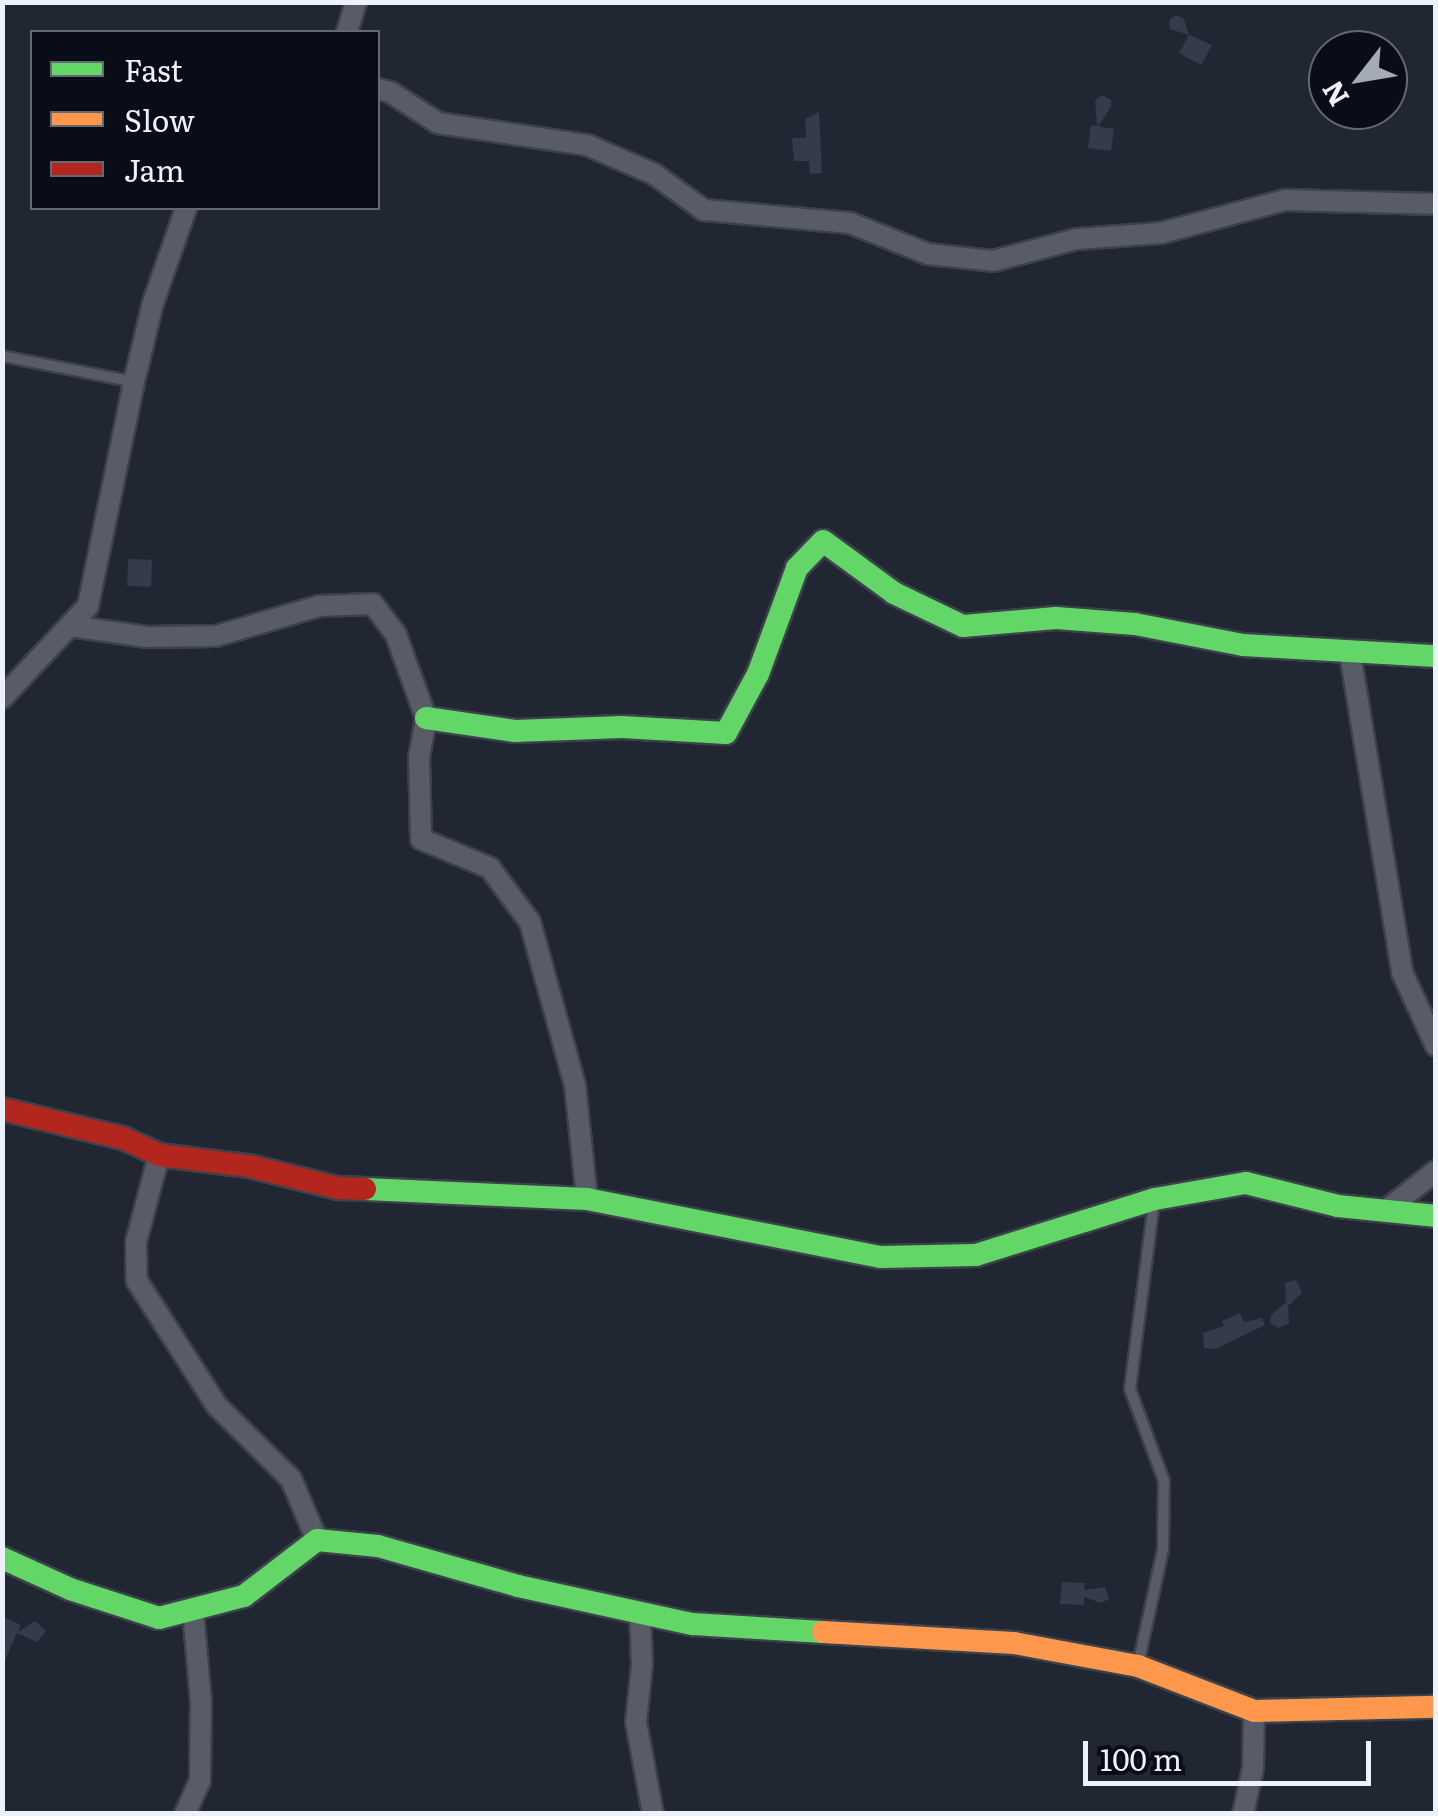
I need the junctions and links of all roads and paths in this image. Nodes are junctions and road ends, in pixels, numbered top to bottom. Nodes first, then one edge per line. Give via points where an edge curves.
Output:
1 (356, 2) edge
2 (348, 30) edge
3 (380, 90) edge
4 (1436, 204) edge
5 (185, 210) edge
6 (2, 356) edge
7 (134, 382) junction
8 (70, 626) junction
9 (1350, 653) junction
10 (1436, 656) edge
11 (2, 698) edge
12 (426, 718) junction
13 (1436, 1046) edge
14 (2, 1109) edge
15 (159, 1155) junction
16 (1436, 1172) edge
17 (1155, 1198) junction
18 (587, 1199) junction
19 (1386, 1212) junction
20 (1436, 1216) edge
21 (316, 1540) junction
22 (2, 1558) edge
23 (193, 1610) junction
24 (640, 1612) junction
25 (1138, 1666) junction
26 (1436, 1707) edge
27 (1254, 1711) junction
28 (185, 1814) edge
29 (653, 1814) edge
30 (1243, 1814) edge

1 - 2 street
3 - 4 street via 438,123 587,146 654,174 704,210 850,223 928,254 993,261 1077,239 1161,233 1286,200
5 - 7 street
6 - 7 lane
7 - 8 street via 88,606
8 - 11 street
8 - 12 street via 147,637 216,636 318,606 373,604 396,635
9 - 10 street
9 - 12 street via 1243,646 1135,624 1056,618 963,626 894,593 823,541 797,568 758,674 726,732 515,732
9 - 13 street via 1402,972
12 - 18 street via 418,756 421,840 490,868 530,922 575,1085
14 - 15 street via 123,1138
15 - 18 street via 249,1166 338,1188
15 - 21 street via 136,1242 137,1281 217,1406 291,1479
16 - 19 street
17 - 18 street via 976,1255 880,1257
17 - 19 street via 1246,1183
17 - 25 lane via 1130,1390 1164,1481 1163,1549
19 - 20 street
21 - 23 street via 244,1596
21 - 24 street via 378,1546
22 - 23 street via 70,1590 159,1618
23 - 28 street via 202,1702 200,1781
24 - 25 street via 692,1624 1014,1643
24 - 29 street via 636,1722
25 - 27 street
26 - 27 street
27 - 30 street via 1253,1768

